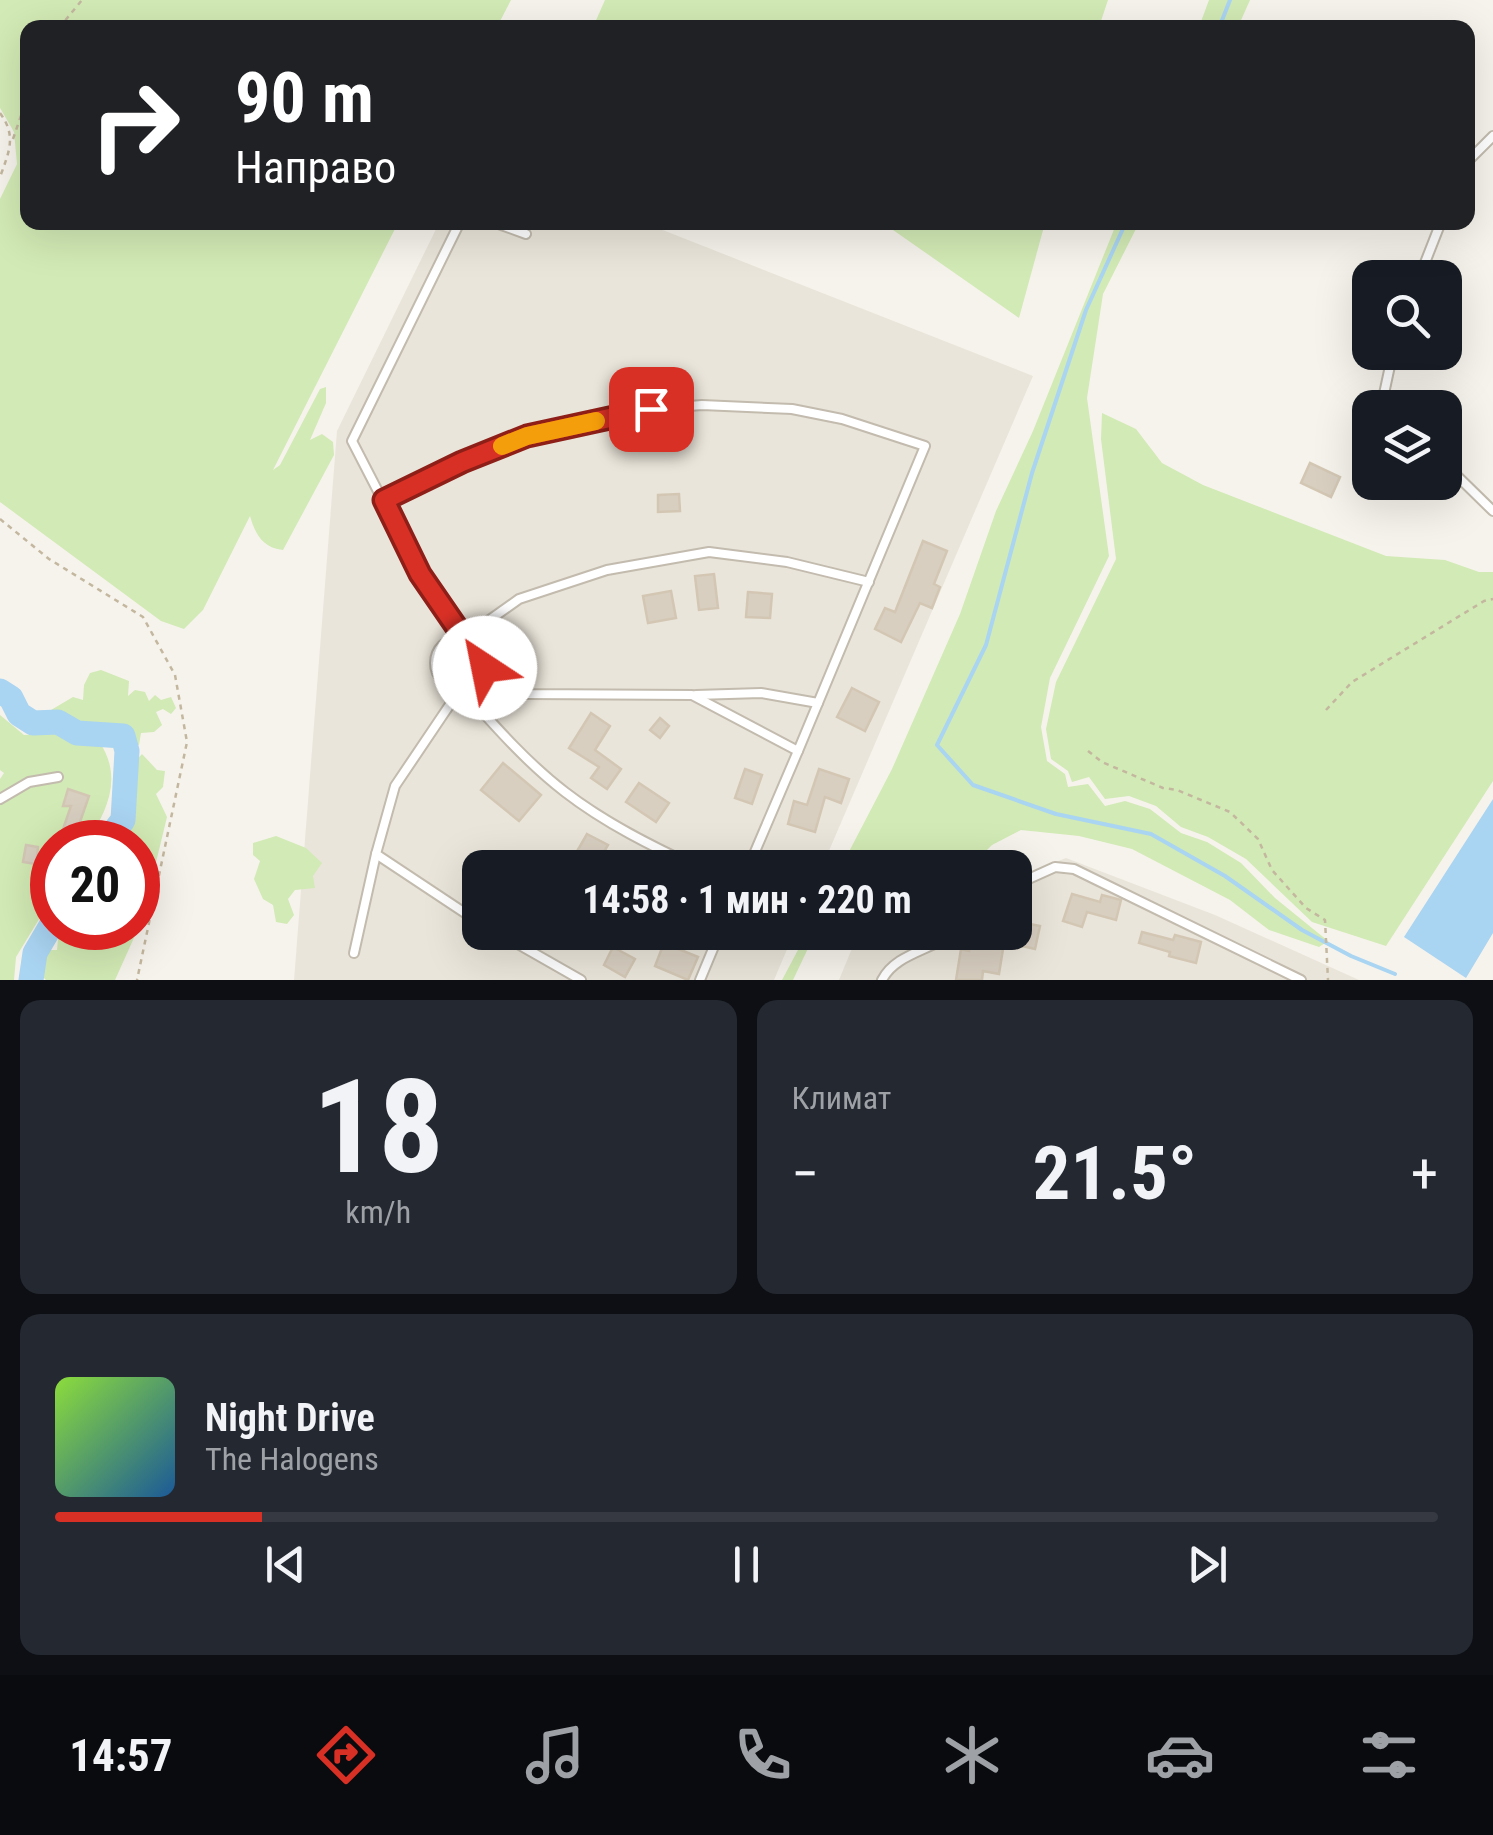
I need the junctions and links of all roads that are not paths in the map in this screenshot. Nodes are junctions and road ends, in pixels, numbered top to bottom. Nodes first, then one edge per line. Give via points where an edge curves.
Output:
1 (1493, 136) edge
2 (1475, 154) edge
3 (456, 230) edge
4 (515, 230) edge
5 (1438, 230) edge
6 (526, 234) dead end
7 (1426, 260) edge
8 (1462, 481) edge
9 (384, 500) junction
10 (1493, 512) edge
11 (868, 582) junction
12 (464, 638) junction
13 (476, 682) junction
14 (461, 688) junction
15 (692, 695) junction
16 (818, 703) junction
17 (798, 751) junction
18 (58, 777) dead end
19 (0, 799) edge
20 (661, 850) edge
21 (756, 850) edge
22 (376, 854) junction
23 (1032, 878) edge
24 (462, 911) edge
25 (528, 950) edge
26 (712, 950) edge
27 (926, 950) edge
28 (354, 953) dead end
29 (581, 980) edge
30 (700, 980) edge
31 (882, 980) edge
32 (1301, 980) edge

1 - 2 lane
3 - 9 lane via 352,441
4 - 6 lane
5 - 7 lane
8 - 10 lane
9 - 11 lane via 527,436 651,409 792,409 925,446
9 - 12 lane via 420,574
11 - 12 lane via 710,552 607,570 519,599
11 - 16 lane
12 - 13 lane via 485,660
12 - 14 lane via 441,646 434,661 445,684
13 - 14 lane
13 - 15 lane via 526,694
14 - 20 lane via 566,793
14 - 22 lane via 395,786
15 - 16 lane via 761,693
15 - 17 lane
16 - 17 lane
17 - 21 lane
18 - 19 lane via 29,782
22 - 24 lane
22 - 28 lane
23 - 32 lane via 1074,868
25 - 29 lane
26 - 30 lane
27 - 31 lane via 890,966

